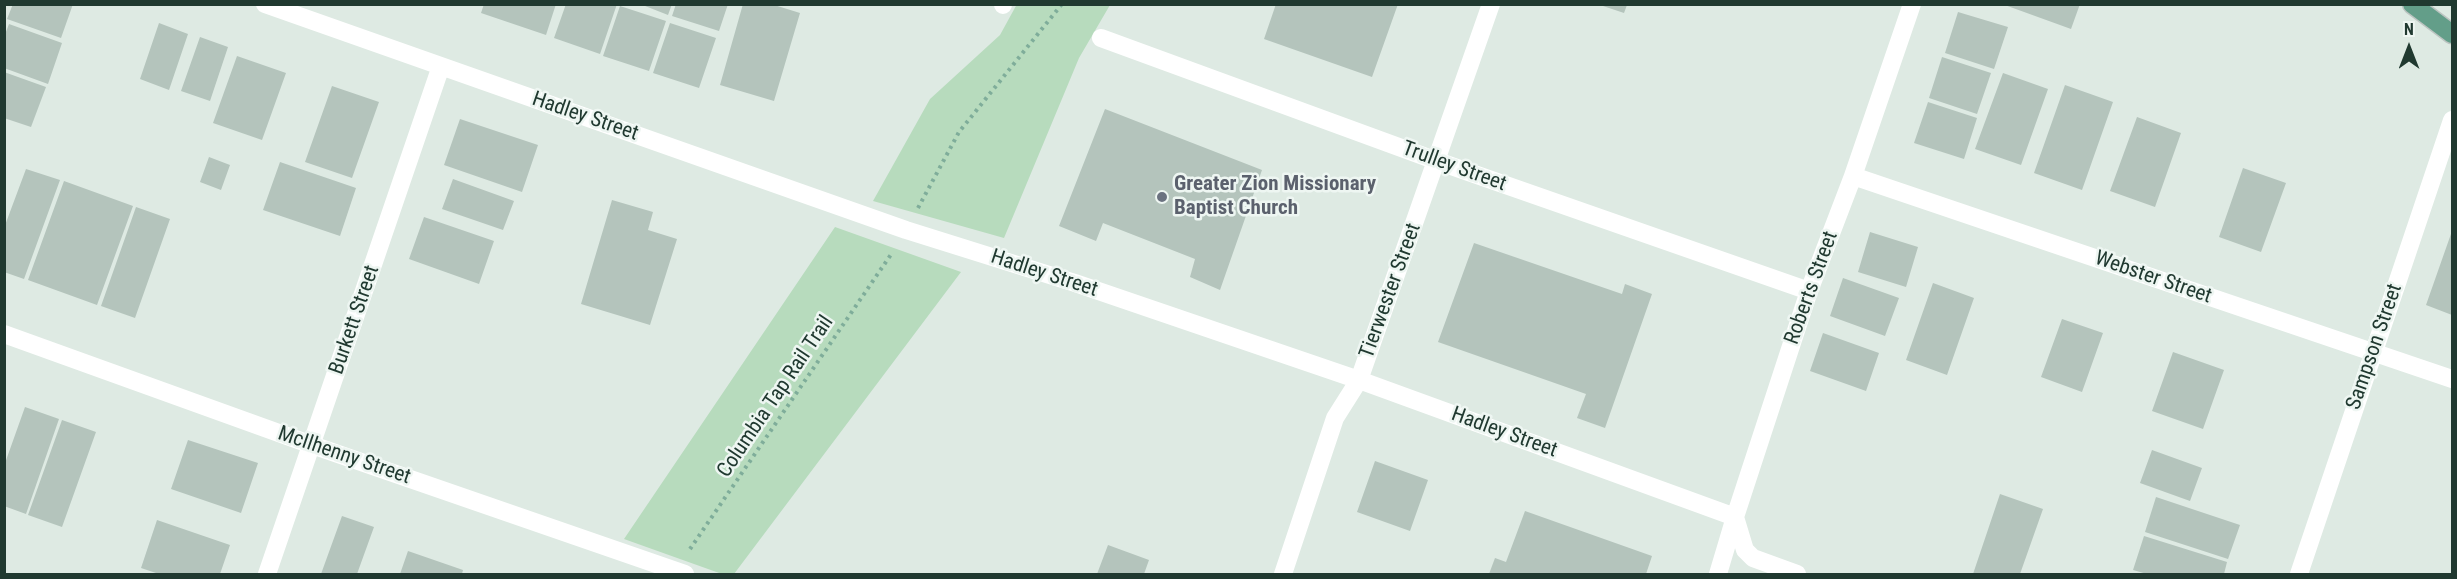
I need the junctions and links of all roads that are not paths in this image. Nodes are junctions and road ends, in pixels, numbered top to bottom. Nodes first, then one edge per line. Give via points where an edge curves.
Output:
1 (265, 4) edge
2 (1491, 4) edge
3 (1912, 4) edge
4 (2412, 4) edge
5 (2452, 34) edge
6 (1101, 38) dead end
7 (441, 66) junction
8 (2452, 120) edge
9 (1437, 161) junction
10 (1853, 176) junction
11 (1809, 291) junction
12 (4, 334) edge
13 (2373, 352) junction
14 (2452, 379) edge
15 (1359, 380) junction
16 (312, 445) junction
17 (1735, 517) junction
18 (267, 574) edge
19 (685, 574) edge
20 (1283, 574) edge
21 (1718, 574) edge
22 (1797, 574) edge
23 (2299, 574) edge

1 - 7 street, Hadley Street
2 - 9 street, Tierwester Street
3 - 10 street, Roberts Street
4 - 5 main road
6 - 9 street, Trulley Street
7 - 15 street, Hadley Street via 906,230 1076,283
7 - 16 street, Burkett Street
8 - 13 street, Sampson Street
9 - 11 street, Trulley Street
9 - 15 street, Tierwester Street
10 - 11 street, Roberts Street
10 - 13 street, Webster Street
11 - 17 street, Roberts Street
12 - 16 street, McIlhenny Street
13 - 14 street, Webster Street
13 - 23 street, Sampson Street
15 - 17 street, Hadley Street
15 - 20 street, Tierwester Street via 1335,418
16 - 18 street, Burkett Street
16 - 19 street, McIlhenny Street
17 - 21 street, Roberts Street
17 - 22 street via 1745,550 1753,558

